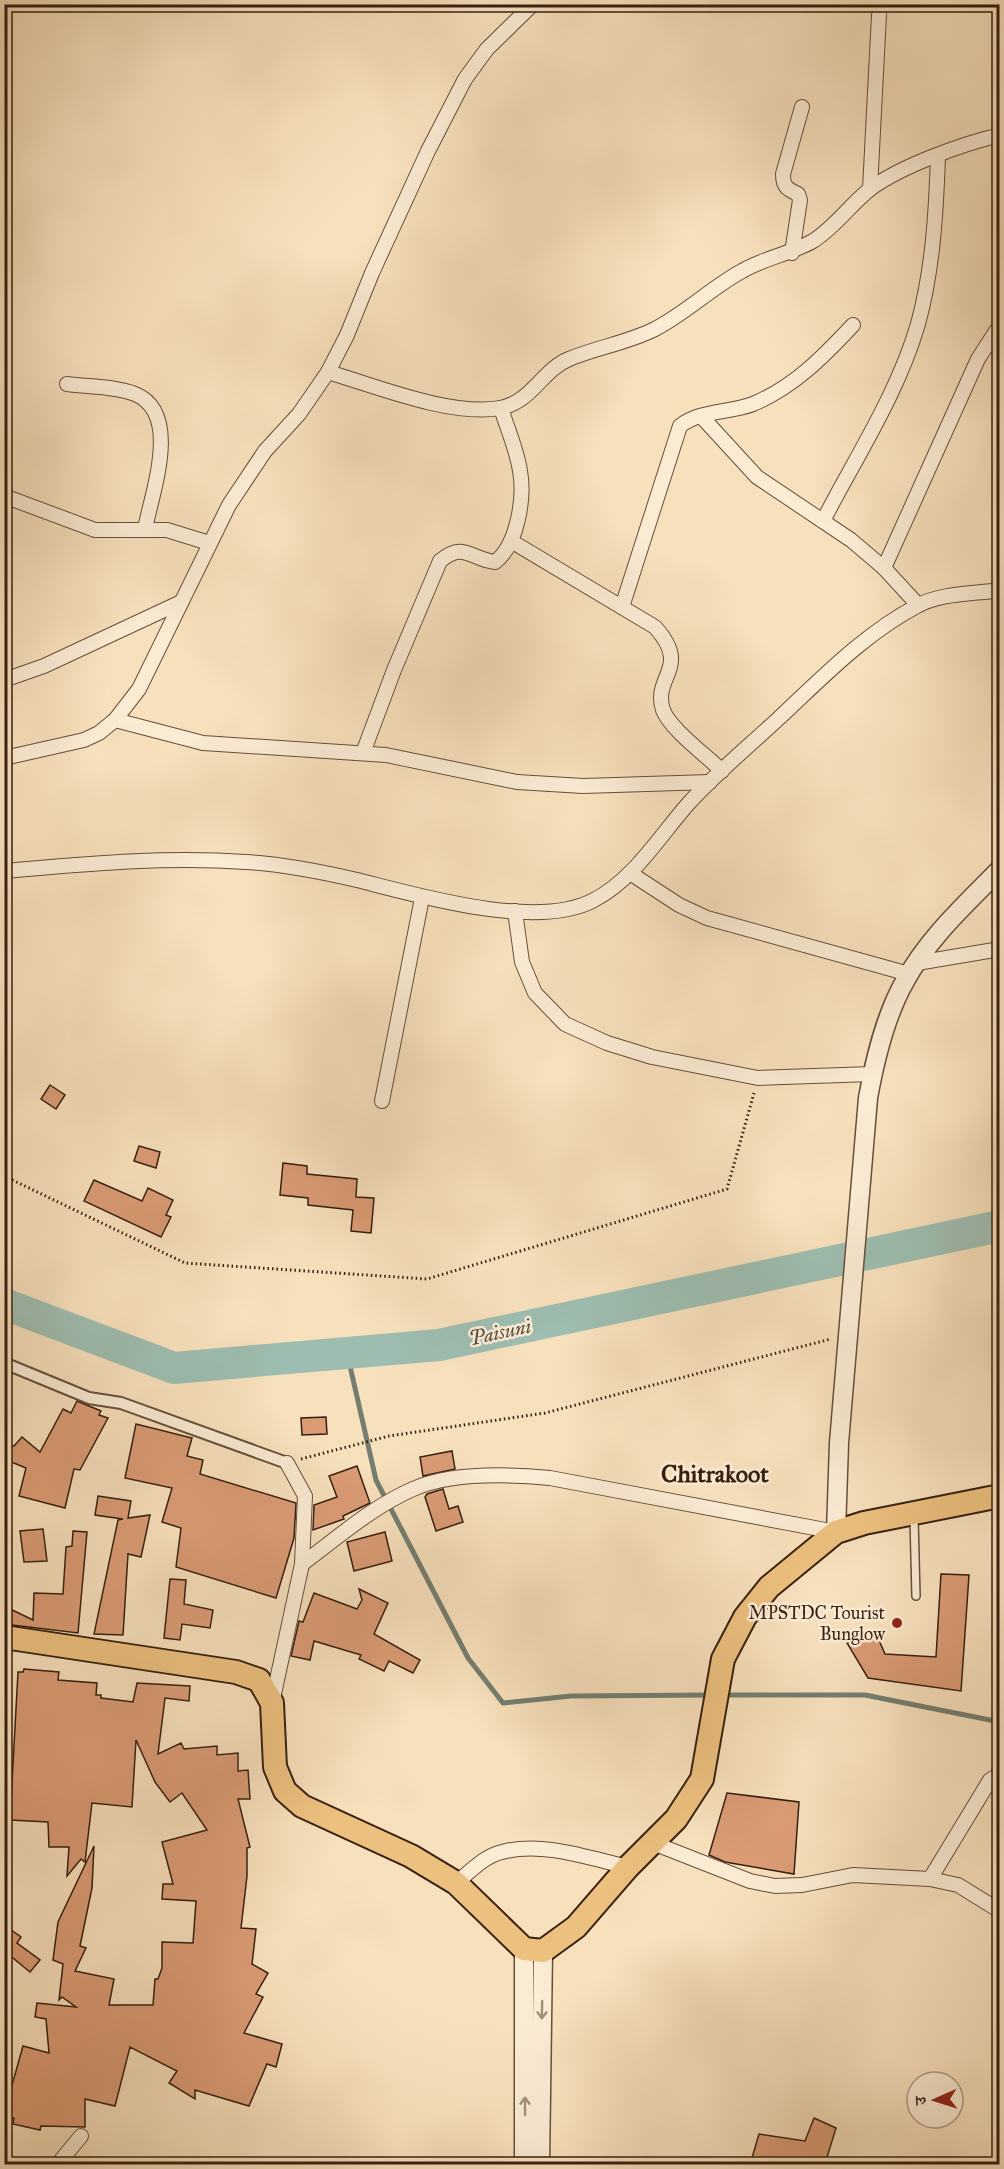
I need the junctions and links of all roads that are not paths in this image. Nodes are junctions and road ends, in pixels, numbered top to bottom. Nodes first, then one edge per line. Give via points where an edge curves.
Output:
1 (533, 4) edge
2 (879, 15) dead end
3 (802, 107) dead end
4 (999, 135) edge
5 (938, 156) junction
6 (870, 189) junction
7 (792, 252) junction
8 (854, 324) dead end
9 (999, 325) edge
10 (328, 372) junction
11 (67, 384) dead end
12 (501, 408) junction
13 (701, 416) junction
14 (4, 496) edge
15 (824, 521) junction
16 (145, 529) junction
17 (511, 541) junction
18 (208, 543) junction
19 (884, 568) junction
20 (999, 590) edge
21 (179, 603) junction
22 (918, 605) junction
23 (622, 607) junction
24 (4, 680) edge
25 (115, 720) junction
26 (363, 753) junction
27 (4, 758) edge
28 (722, 771) junction
29 (710, 782) junction
30 (999, 869) edge
31 (4, 871) edge
32 (630, 873) junction
33 (422, 898) junction
34 (515, 911) junction
35 (999, 950) edge
36 (913, 969) junction
37 (872, 1074) junction
38 (382, 1101) dead end
39 (4, 1363) edge
40 (287, 1463) joint
41 (999, 1496) edge
42 (915, 1512) junction
43 (836, 1532) junction
44 (302, 1564) junction
45 (916, 1596) dead end
46 (4, 1637) edge
47 (272, 1703) junction
48 (999, 1774) edge
49 (653, 1843) junction
50 (628, 1868) junction
51 (930, 1879) junction
52 (456, 1883) junction
53 (999, 1911) edge
54 (534, 1950) junction
55 (81, 2136) dead end
56 (58, 2164) edge
57 (524, 2164) edge
58 (540, 2164) edge

1 - 10 street via 487,50 465,79 428,151
2 - 6 street
3 - 7 street via 783,174 783,183 800,200
4 - 5 street
5 - 6 street via 914,164
5 - 15 street via 936,226 918,324 892,389
6 - 7 street via 816,239
7 - 12 street via 742,271 689,309 634,339 568,359 550,369 520,401
8 - 13 street via 818,363 778,392 732,411
9 - 19 street via 978,359
10 - 12 street via 412,398 453,406
10 - 18 street via 299,414 265,452
11 - 16 street via 136,394 152,405 160,420 162,436
12 - 17 street via 520,471
13 - 15 street via 757,477
13 - 23 street via 680,426 672,444
14 - 16 street via 95,530
15 - 19 street
16 - 18 street via 167,530
17 - 23 street
17 - 26 street via 495,562 464,550 450,553 440,561
18 - 21 street
19 - 22 street
20 - 22 street
21 - 24 street via 44,666
21 - 25 street via 139,689
22 - 28 street via 839,662
23 - 28 street via 655,627 664,638 672,665 663,689 663,711
25 - 26 street via 215,745
25 - 27 street via 84,740
26 - 29 street via 517,782 583,786
28 - 29 street
29 - 32 street
30 - 36 street via 938,933
31 - 33 street via 157,860 248,862 355,879
32 - 34 street via 593,901 561,910
32 - 36 street via 707,918
33 - 34 street
33 - 38 street
34 - 37 street via 522,962 535,993 565,1024 652,1057 758,1078
35 - 36 street
36 - 37 street via 882,1036
37 - 43 street via 838,1443
39 - 40 street via 89,1398 121,1403
40 - 44 street via 305,1496
41 - 42 highway
42 - 43 highway
42 - 45 lane
43 - 44 street via 550,1478 505,1474 414,1488 375,1509
43 - 49 highway via 769,1587 745,1617 723,1659 702,1779 676,1819
44 - 47 street
46 - 47 highway via 236,1672 259,1680
47 - 52 highway via 275,1767 285,1791 302,1806 411,1856
48 - 51 street via 990,1780
49 - 50 highway
49 - 51 street via 750,1881 775,1886 853,1875
50 - 52 street via 570,1854 524,1849 501,1852 482,1861
50 - 54 highway via 576,1927
51 - 53 street via 958,1885
52 - 54 highway
57 -> 54 street
54 -> 58 street
55 - 56 street

